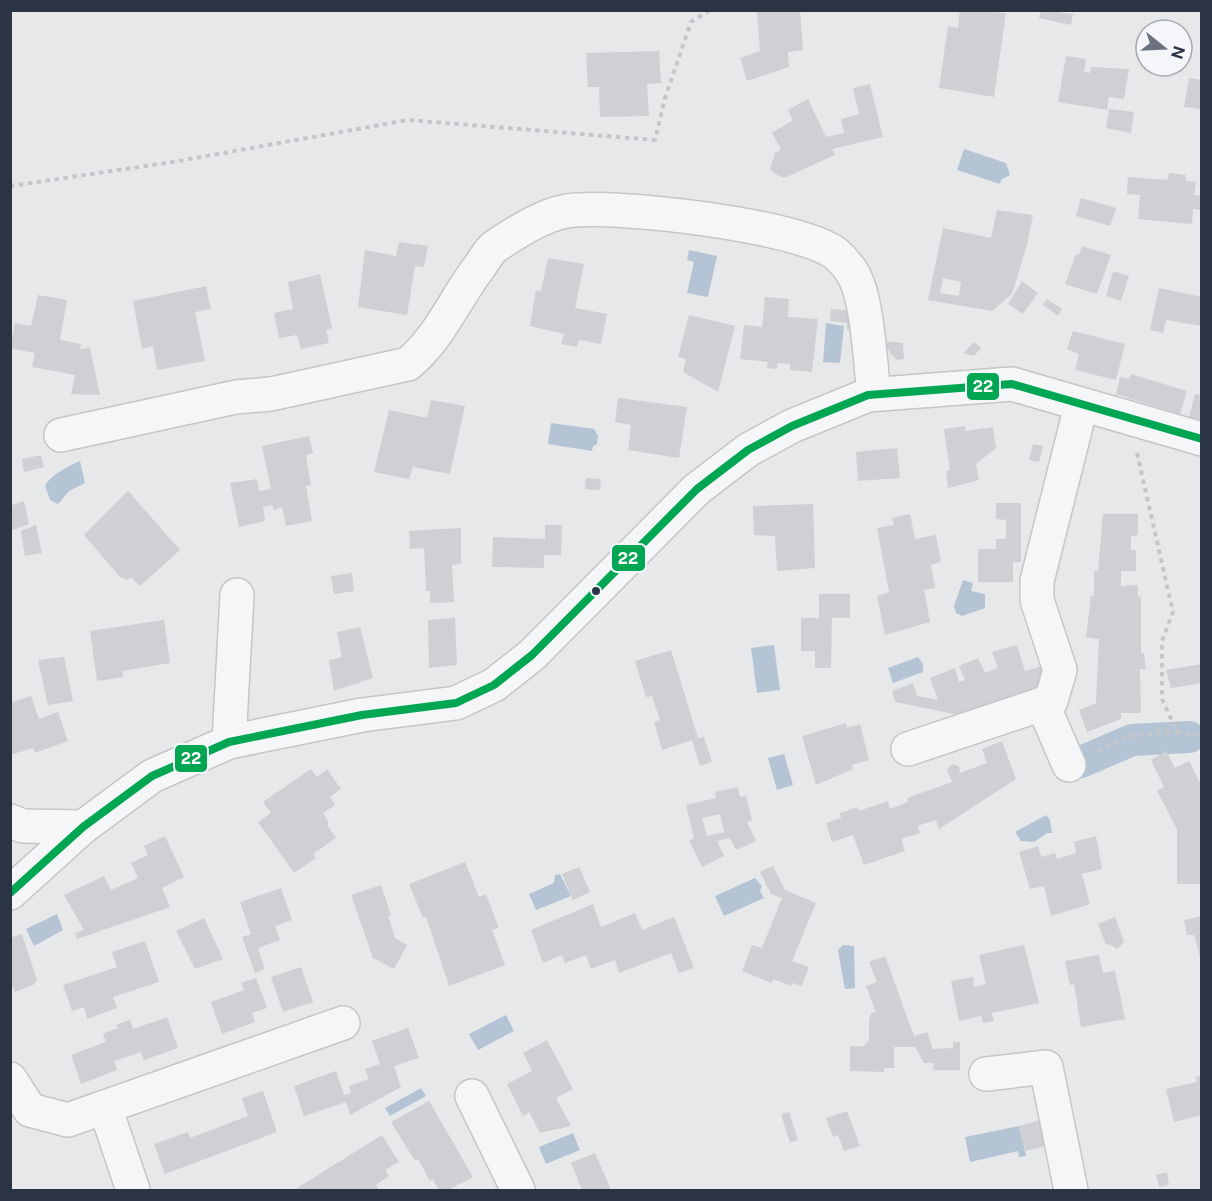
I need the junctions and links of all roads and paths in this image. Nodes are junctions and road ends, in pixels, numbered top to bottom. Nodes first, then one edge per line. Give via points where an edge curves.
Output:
1 (710, 10) edge
2 (10, 186) edge
3 (874, 394) junction
4 (1081, 406) junction
5 (61, 435) dead end
6 (1202, 440) edge
7 (1136, 448) dead end
8 (237, 595) dead end
9 (1043, 705) junction
10 (1177, 732) junction
11 (1202, 741) edge
12 (229, 742) junction
13 (908, 749) dead end
14 (1069, 765) joint
15 (10, 821) edge
16 (83, 827) junction
17 (10, 893) edge
18 (344, 1023) dead end
19 (986, 1074) dead end
20 (10, 1079) edge
21 (472, 1096) dead end
22 (105, 1107) junction
23 (133, 1191) edge
24 (518, 1191) edge
25 (1071, 1191) edge

1 - 2 path via 691,22 664,98 655,140 408,120
3 - 4 street via 1012,384
3 - 5 street via 863,307 853,275 835,254 779,232 701,218 610,210 566,211 527,227 494,247 424,351 408,364
3 - 12 street via 792,426 748,450 697,489 532,655 494,685 456,703 362,715
4 - 6 street
4 - 9 street via 1037,581 1037,600 1060,670 1051,701
7 - 10 path via 1173,612 1162,641 1162,699
8 - 12 street
9 - 13 street
9 - 14 street
10 - 11 path via 1198,735
10 - 14 path via 1129,736
12 - 16 street via 152,776
15 - 16 street via 23,826
16 - 17 street
18 - 22 street
19 - 25 street via 1046,1068
20 - 22 street via 30,1110 68,1120
21 - 24 street
22 - 23 street

